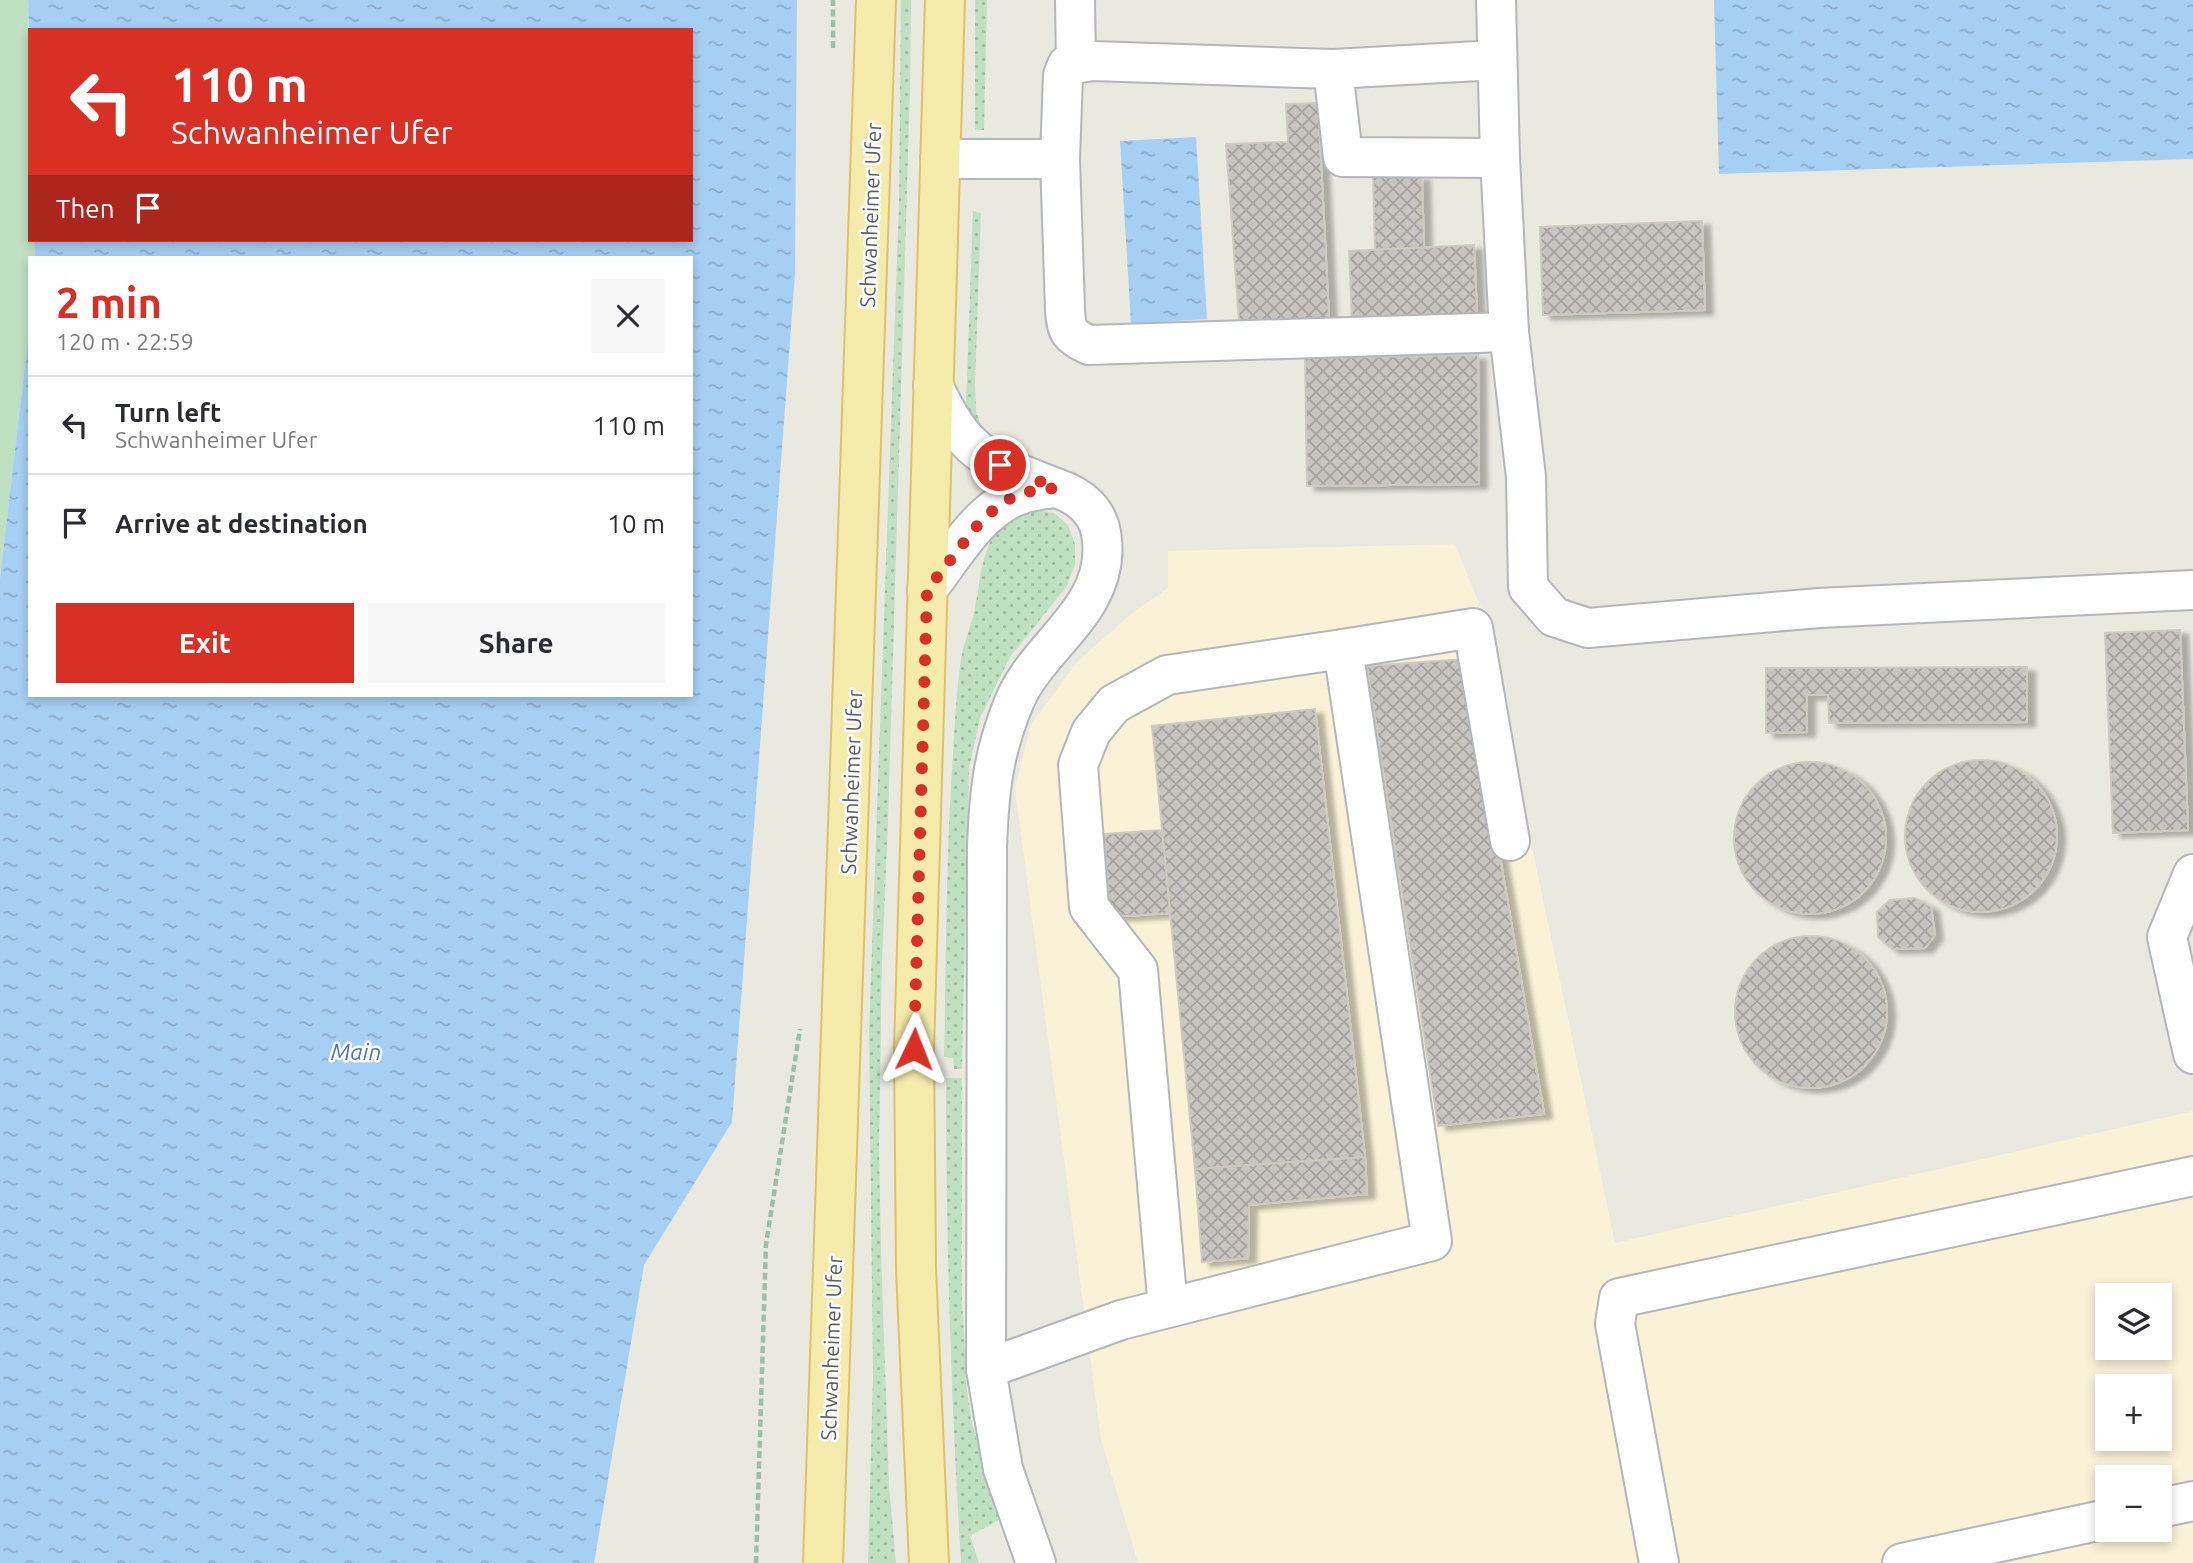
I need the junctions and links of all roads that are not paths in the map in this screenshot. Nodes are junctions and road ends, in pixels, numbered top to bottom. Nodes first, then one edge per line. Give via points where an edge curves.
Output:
1 (876, 0) edge
2 (945, 0) edge
3 (1075, 0) edge
4 (1496, 0) edge
5 (1497, 60) junction
6 (1076, 63) junction
7 (1333, 69) junction
8 (1500, 158) junction
9 (940, 159) junction
10 (1060, 159) junction
11 (1509, 332) junction
12 (933, 384) junction
13 (1056, 488) junction
14 (927, 590) junction
15 (2192, 601) edge
16 (1343, 649) junction
17 (1510, 841) dead end
18 (2193, 874) edge
19 (2180, 934) edge
20 (2193, 1054) edge
21 (2193, 1176) edge
22 (1168, 1308) junction
23 (986, 1369) junction
24 (2193, 1501) edge
25 (2172, 1505) edge
26 (2095, 1522) edge
27 (823, 1563) edge
28 (929, 1563) edge
29 (1037, 1563) edge
30 (1659, 1563) edge
31 (1902, 1563) edge

1 - 27 main road, Schwanheimer Ufer
2 - 9 main road
3 - 6 lane
4 - 5 lane
5 - 7 lane
5 - 8 lane
6 - 7 lane
6 - 10 lane via 1068,65 1063,75
7 - 8 lane via 1343,157
8 - 11 lane
9 - 10 lane
9 - 12 main road
10 - 11 lane via 1066,324 1073,338 1089,345
11 - 15 lane via 1527,478 1528,587 1554,617 1588,628 1819,608
12 - 13 lane via 947,416 984,457
12 - 14 main road
13 - 14 lane via 1026,492 991,512
13 - 23 lane via 1071,493 1094,514 1103,547 1098,582 1087,605 1017,697 993,767 986,860
14 - 28 main road via 914,1049 916,1269
16 - 17 lane via 1473,628
16 - 22 lane via 1432,1241
16 - 22 lane via 1167,675 1114,704 1091,732 1078,765 1089,907 1138,970
18 - 19 lane
19 - 20 lane
21 - 30 lane via 1619,1298 1615,1324
22 - 23 lane via 1121,1320
23 - 29 lane via 1003,1469
24 - 25 lane
26 - 31 lane

